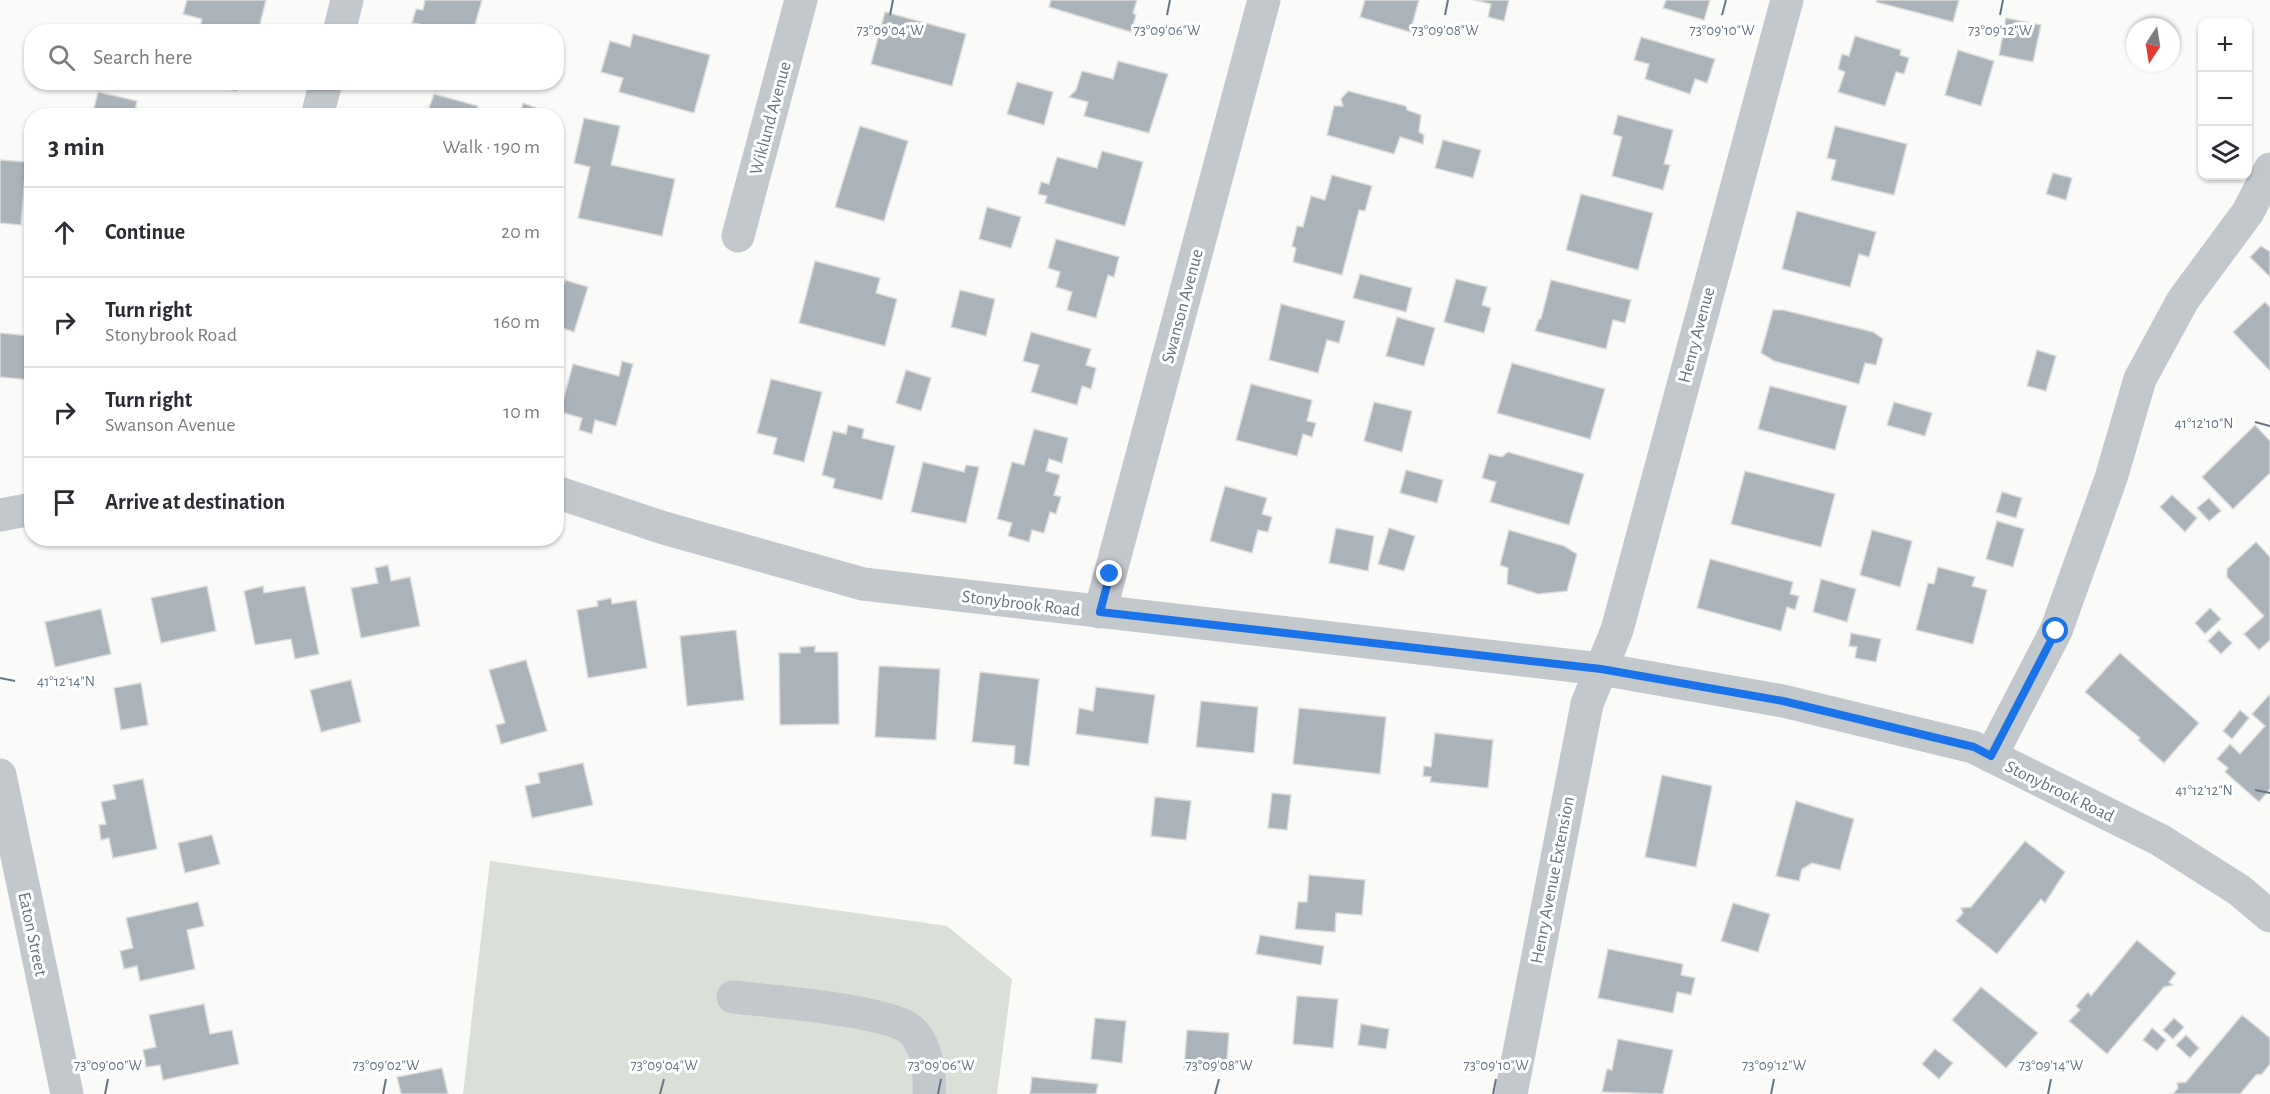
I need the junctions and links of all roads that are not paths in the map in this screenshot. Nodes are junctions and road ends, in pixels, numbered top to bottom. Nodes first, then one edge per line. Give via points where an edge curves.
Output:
1 (346, 0) edge
2 (801, 0) edge
3 (1263, 0) edge
4 (1787, 0) edge
5 (341, 24) edge
6 (324, 90) edge
7 (319, 108) edge
8 (2270, 170) edge
9 (738, 236) dead end
10 (564, 495) edge
11 (24, 510) edge
12 (0, 515) edge
13 (1100, 612) junction
14 (1601, 669) junction
15 (1991, 756) junction
16 (0, 775) edge
17 (2270, 916) edge
18 (734, 997) dead end
19 (67, 1094) edge
20 (928, 1094) edge
21 (1511, 1094) edge

1 - 5 street
2 - 9 street, Wiklund Avenue
3 - 13 street, Swanson Avenue
4 - 14 street, Henry Avenue via 1617,630
6 - 7 street
8 - 15 street via 2248,212 2183,300 2140,379 2100,510 2056,631
10 - 13 street, Stonybrook Road via 664,528 863,584
11 - 12 street
13 - 14 street, Stonybrook Road
14 - 15 street, Stonybrook Road via 1783,701 1974,747
14 - 21 street, Henry Avenue Extension via 1587,704
15 - 17 street, Stonybrook Road via 2160,840 2239,890
16 - 19 street, Eaton Street
18 - 20 street via 885,1017 913,1032 930,1067

